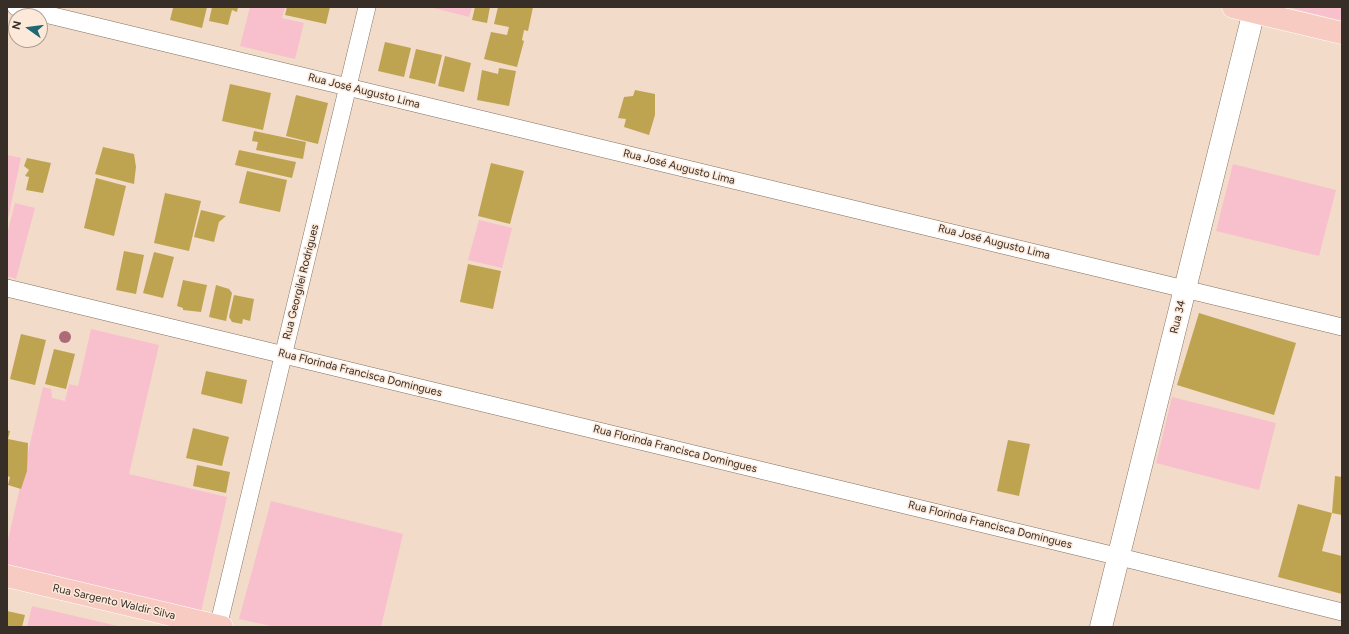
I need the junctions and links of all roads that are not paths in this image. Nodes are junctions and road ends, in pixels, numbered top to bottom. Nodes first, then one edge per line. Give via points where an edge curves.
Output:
1 (16, 7) edge
2 (367, 7) edge
3 (1233, 7) edge
4 (1255, 9) edge
5 (1342, 33) edge
6 (348, 87) junction
7 (7, 288) edge
8 (1185, 288) junction
9 (1342, 327) edge
10 (283, 355) junction
11 (1120, 557) junction
12 (7, 576) edge
13 (1342, 612) edge
14 (219, 627) edge
15 (1102, 627) edge

1 - 6 street, Rua José Augusto Lima
2 - 6 street, Rua Georgilei Rodrigues
3 - 4 main road
4 - 5 main road
4 - 8 street, Rua 34
6 - 8 street, Rua José Augusto Lima
6 - 10 street, Rua Georgilei Rodrigues
7 - 10 street, Rua Florinda Francisca Domingues
8 - 9 street, Rua José Augusto Lima
8 - 11 street, Rua 34
10 - 11 street, Rua Florinda Francisca Domingues
10 - 14 street, Rua Georgilei Rodrigues
11 - 13 street, Rua Florinda Francisca Domingues
11 - 15 street, Rua 34
12 - 14 main road, Rua Sargento Waldir Silva

